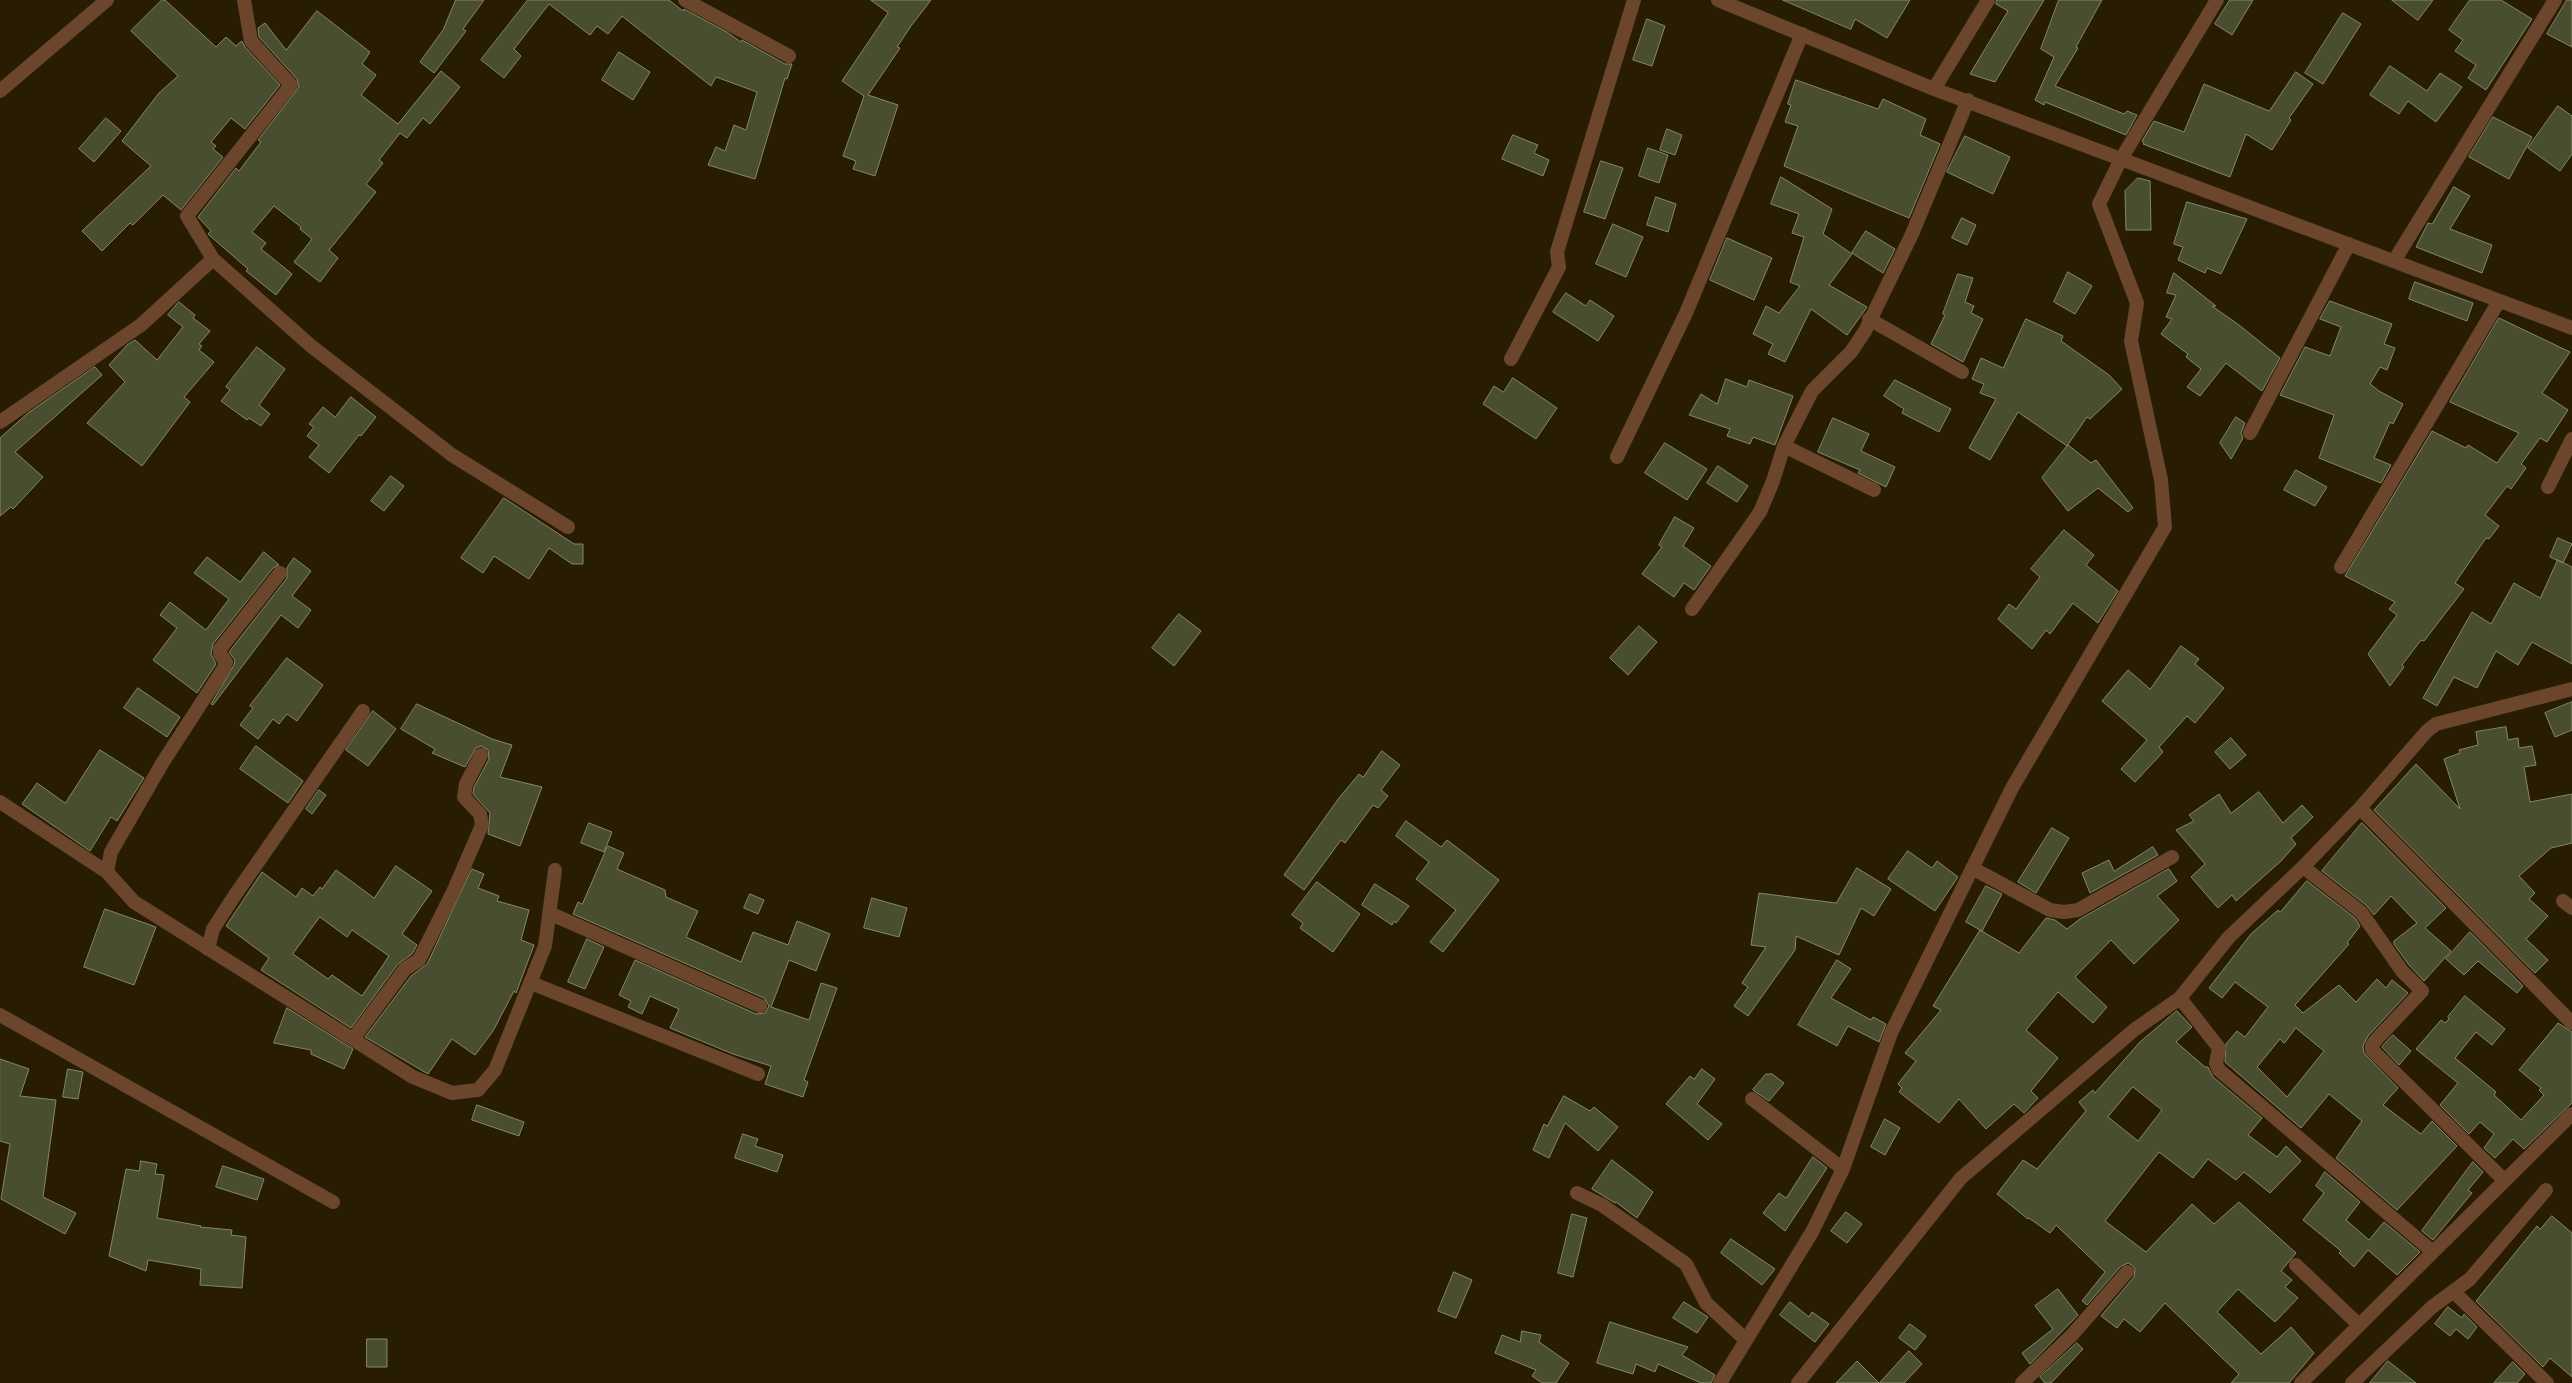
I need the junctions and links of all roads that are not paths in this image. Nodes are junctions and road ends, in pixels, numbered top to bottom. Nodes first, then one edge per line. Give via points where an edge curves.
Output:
1 (107, 0) edge
2 (244, 0) edge
3 (685, 0) edge
4 (1634, 0) edge
5 (1718, 0) edge
6 (1988, 0) edge
7 (2217, 0) edge
8 (2555, 0) edge
9 (1802, 34) junction
10 (789, 56) dead end
11 (1934, 89) junction
12 (0, 92) edge
13 (1968, 100) junction
14 (2121, 159) junction
15 (2349, 244) junction
16 (213, 259) junction
17 (2394, 261) junction
18 (2499, 301) junction
19 (1869, 319) junction
20 (2572, 328) edge
21 (1511, 359) dead end
22 (1962, 372) dead end
23 (0, 422) edge
24 (2250, 433) dead end
25 (2572, 439) edge
26 (1784, 446) junction
27 (1617, 457) dead end
28 (2548, 487) dead end
29 (1874, 490) dead end
30 (568, 527) dead end
31 (2341, 567) dead end
32 (280, 573) dead end
33 (1692, 609) dead end
34 (2572, 689) edge
35 (363, 711) dead end
36 (481, 755) dead end
37 (0, 802) edge
38 (2360, 808) junction
39 (2172, 857) dead end
40 (2304, 866) junction
41 (1972, 868) junction
42 (555, 870) dead end
43 (107, 872) junction
44 (549, 913) junction
45 (208, 949) junction
46 (531, 983) junction
47 (2180, 998) junction
48 (760, 1006) dead end
49 (0, 1015) edge
50 (2572, 1023) edge
51 (353, 1039) junction
52 (758, 1074) dead end
53 (1752, 1100) dead end
54 (2572, 1114) edge
55 (1843, 1169) junction
56 (2504, 1180) junction
57 (2546, 1190) dead end
58 (1577, 1193) dead end
59 (332, 1202) dead end
60 (2433, 1252) junction
61 (2296, 1265) dead end
62 (2127, 1272) dead end
63 (2454, 1292) junction
64 (2359, 1325) junction
65 (1746, 1340) junction
66 (1720, 1383) edge
67 (1798, 1383) edge
68 (2022, 1383) edge
69 (2301, 1383) edge
70 (2352, 1383) edge
71 (2547, 1383) edge

1 - 12 street
2 - 16 street via 251,41 291,85 187,216
3 - 10 street
4 - 21 street via 1557,252 1559,267
5 - 9 street
6 - 11 street
7 - 14 street
8 - 17 street
9 - 11 street
9 - 27 street via 1686,313
11 - 13 street
13 - 14 street
13 - 19 street via 1912,234
14 - 15 street
14 - 41 street via 2099,204 2137,303 2131,341 2161,480 2164,527 2012,788
15 - 17 street
15 - 24 street
16 - 23 street via 141,325
16 - 30 street via 311,346 452,455
17 - 18 street
18 - 20 street
18 - 31 street
19 - 22 street
19 - 26 street via 1851,352 1812,391
25 - 28 street
26 - 29 street
26 - 33 street via 1760,512
32 - 43 street via 220,649 226,662 224,668 163,762 111,852
34 - 38 street via 2436,724
35 - 45 street via 230,902 213,929
36 - 51 street via 466,784 464,797 480,814 482,825 453,892 419,960 404,969
37 - 43 street
38 - 40 street
38 - 50 street
39 - 41 street via 2078,910 2064,912 2050,910
40 - 47 street via 2229,937
40 - 56 street via 2361,912 2402,971 2422,992 2375,1041 2372,1050
41 - 55 street via 1891,1033
42 - 44 street
43 - 45 street via 134,902
44 - 46 street via 545,946
44 - 48 street
45 - 51 street
46 - 51 street via 495,1070 478,1090 452,1093 413,1077
46 - 52 street
47 - 60 street via 2219,1048 2216,1063 2219,1070
47 - 67 street via 2134,1030 1961,1178
49 - 59 street
53 - 55 street
54 - 56 street
55 - 65 street via 1812,1232
56 - 60 street
57 - 63 street via 2470,1279
58 - 65 street via 1602,1204 1686,1264 1706,1303
60 - 64 street
61 - 64 street
62 - 68 street via 2072,1335
63 - 70 street via 2432,1307
63 - 71 street
64 - 69 street
65 - 66 street

